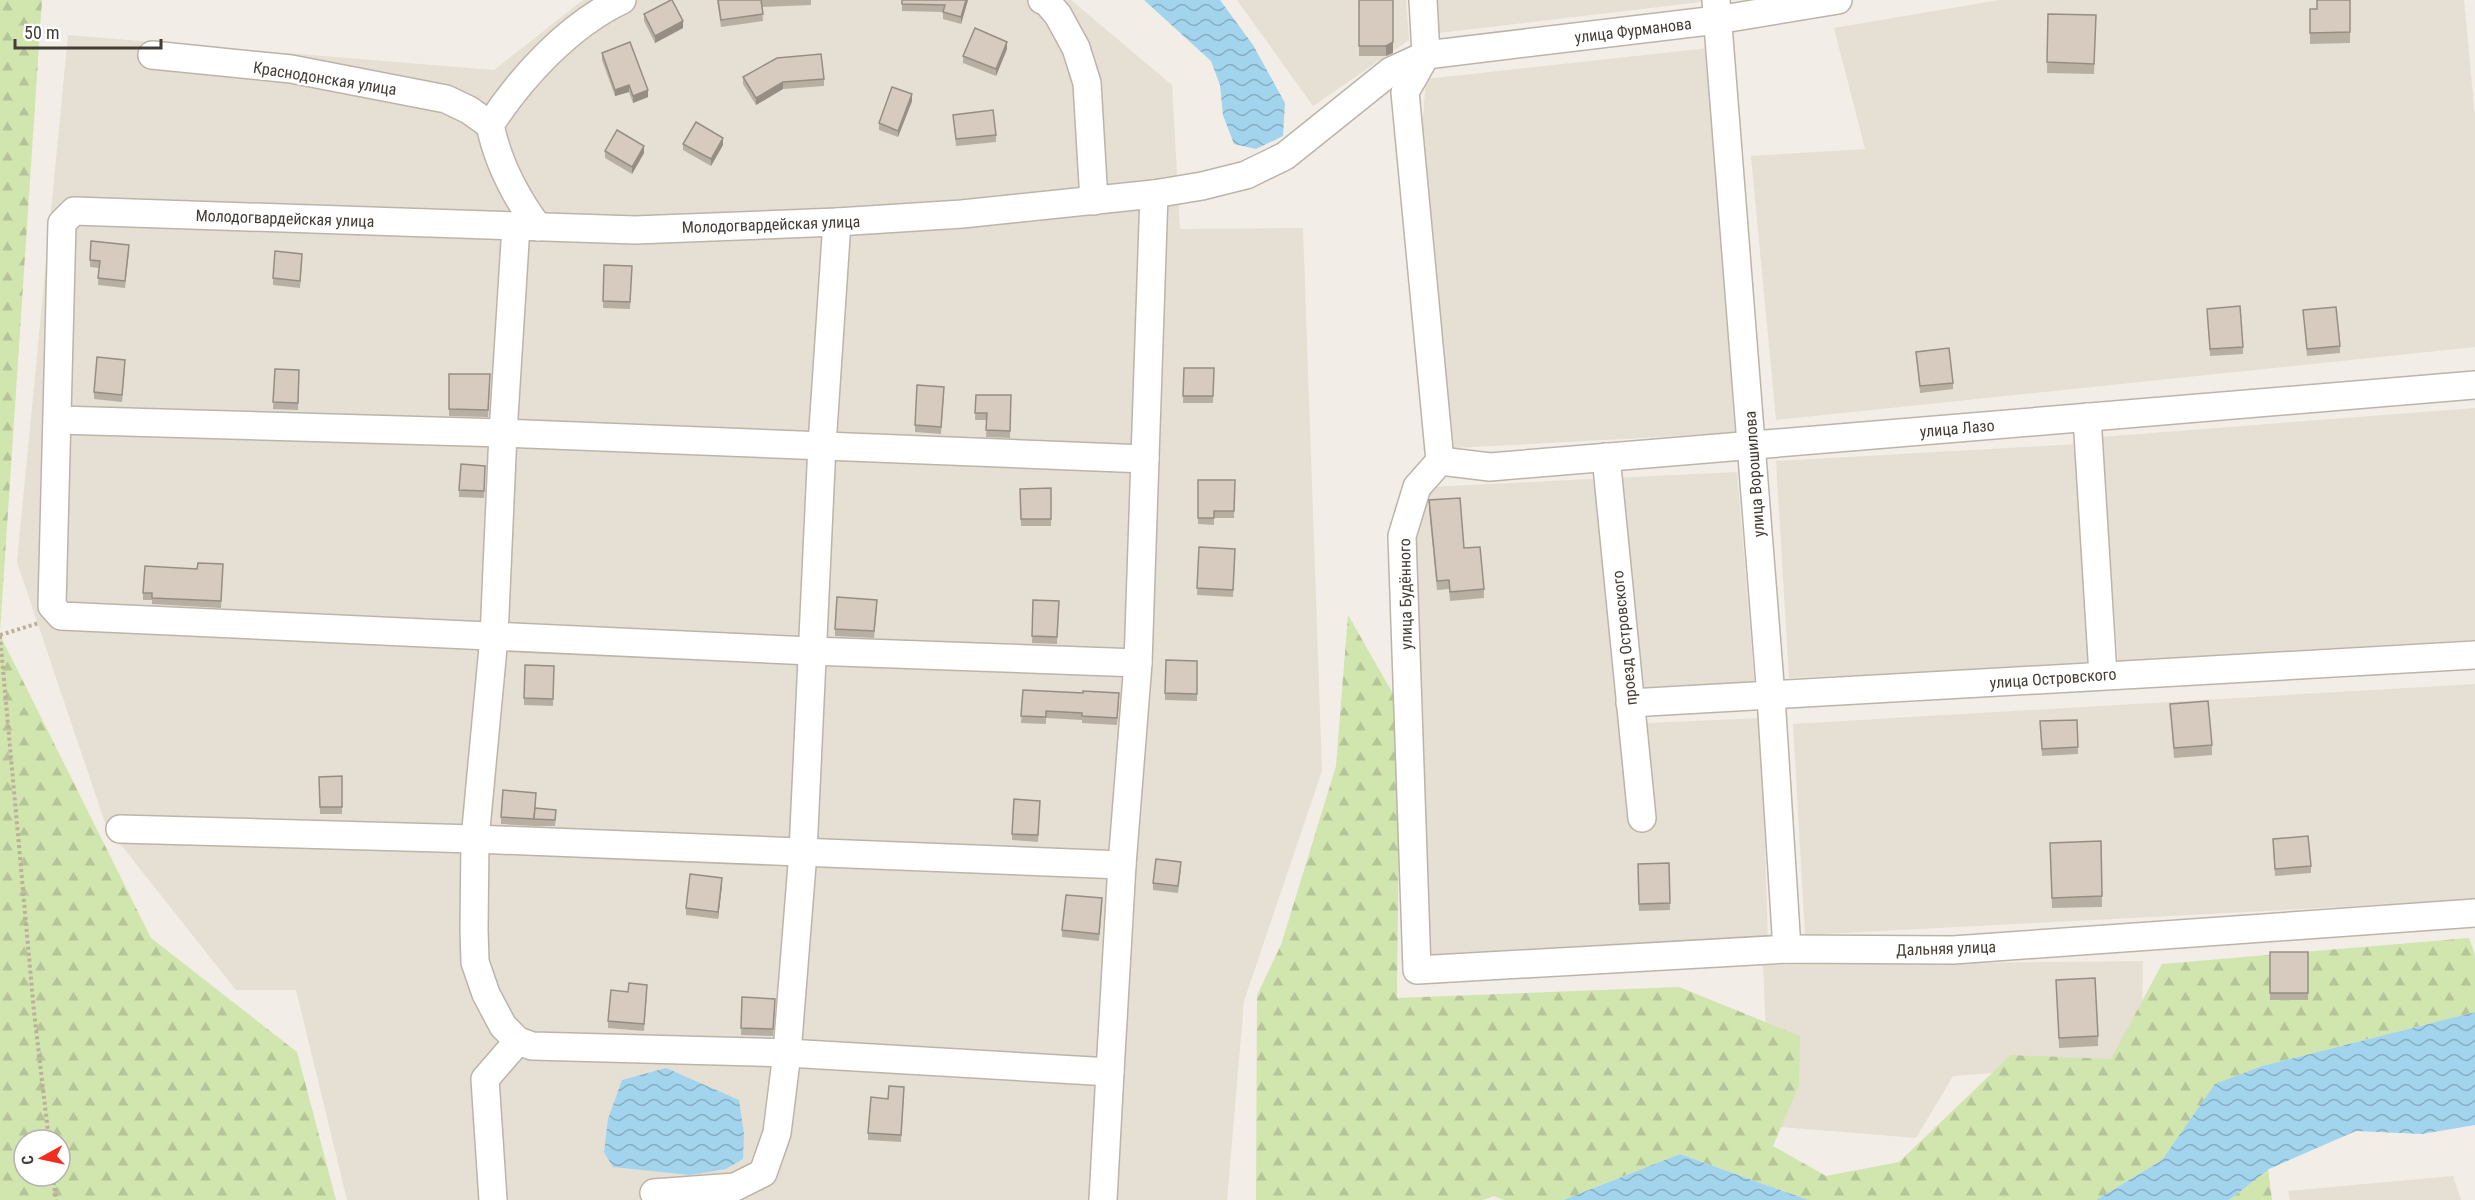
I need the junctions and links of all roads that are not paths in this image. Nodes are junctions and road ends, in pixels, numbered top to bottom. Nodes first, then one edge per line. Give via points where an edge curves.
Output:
1 (621, 0) edge
2 (1042, 0) edge
3 (1423, 0) edge
4 (1838, 0) edge
5 (1717, 10) edge
6 (1426, 55) junction
7 (152, 56) dead end
8 (490, 125) junction
9 (1154, 194) junction
10 (1094, 201) junction
11 (837, 222) junction
12 (527, 227) junction
13 (2475, 385) edge
14 (2087, 417) junction
15 (58, 420) junction
16 (503, 433) junction
17 (822, 445) junction
18 (1751, 445) junction
19 (1606, 458) junction
20 (1145, 459) junction
21 (1440, 461) junction
22 (494, 637) junction
23 (812, 651) junction
24 (2475, 655) edge
25 (1138, 663) junction
26 (2103, 675) junction
27 (1770, 697) junction
28 (1630, 703) junction
29 (1642, 818) dead end
30 (120, 829) dead end
31 (476, 840) junction
32 (803, 852) junction
33 (1122, 864) junction
34 (2475, 913) edge
35 (1787, 949) junction
36 (1417, 970) joint
37 (518, 1041) junction
38 (787, 1053) junction
39 (1110, 1072) junction
40 (654, 1193) dead end
41 (493, 1200) edge
42 (1103, 1200) edge

1 - 8 street via 562,40 530,71
2 - 10 street via 1058,15 1076,48 1087,83
3 - 6 street
4 - 5 street, улица Фурманова
5 - 6 street, улица Фурманова
5 - 18 street, улица Ворошилова
6 - 9 street, Молодогвардейская улица via 1391,70 1286,156 1246,175
6 - 21 street via 1405,92
7 - 8 street, Краснодонская улица via 291,69 446,99
8 - 12 street
9 - 10 street, Молодогвардейская улица
9 - 20 street
10 - 11 street, Молодогвардейская улица
11 - 12 street, Молодогвардейская улица via 635,230
11 - 17 street
12 - 15 street, Молодогвардейская улица via 74,211 62,223
12 - 16 street
13 - 14 street, улица Лазо
14 - 18 street, улица Лазо
14 - 26 street
15 - 16 street
15 - 22 street via 52,606 61,616
16 - 17 street
16 - 22 street
17 - 20 street
17 - 23 street
18 - 19 street, улица Лазо
18 - 27 street, улица Ворошилова
19 - 21 street, улица Лазо via 1490,467
19 - 28 street, проезд Островского
20 - 25 street
21 - 36 street, улица Будённого via 1417,488 1402,536
22 - 23 street
22 - 31 street
23 - 25 street
23 - 32 street
24 - 26 street, улица Островского
25 - 33 street
26 - 27 street, улица Островского
27 - 28 street, улица Островского
27 - 35 street, улица Ворошилова
28 - 29 street, проезд Островского
30 - 31 street
31 - 32 street
31 - 37 street via 475,962 503,1026
32 - 33 street
32 - 38 street
33 - 39 street
34 - 35 street, Дальняя улица via 1953,950
35 - 36 street, Дальняя улица
37 - 38 street via 532,1046
37 - 41 street via 485,1079
38 - 39 street
38 - 40 street via 777,1133 763,1173 735,1187
39 - 42 street

